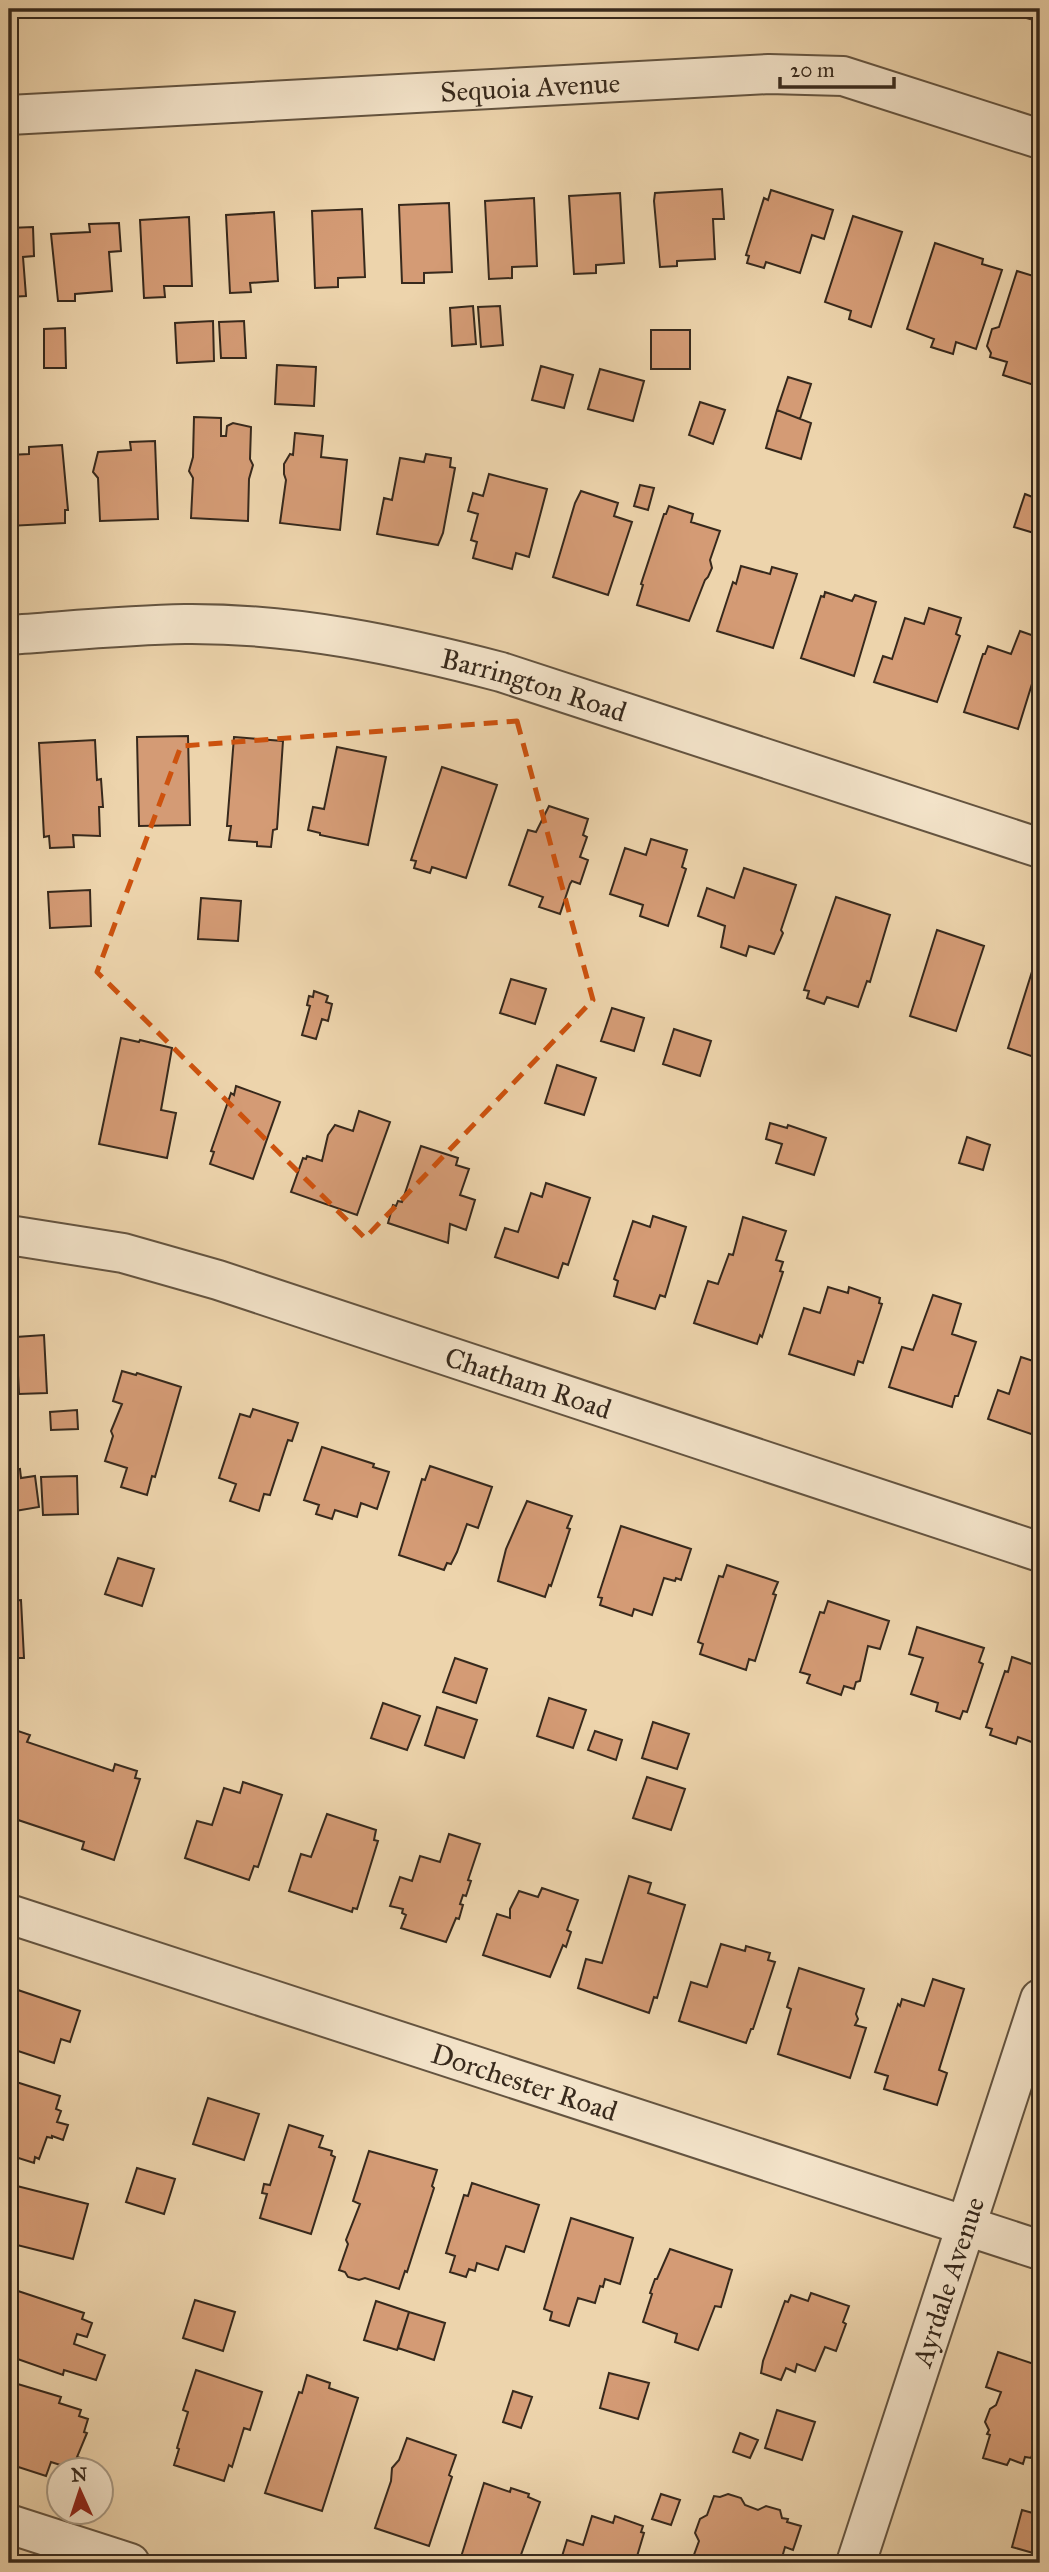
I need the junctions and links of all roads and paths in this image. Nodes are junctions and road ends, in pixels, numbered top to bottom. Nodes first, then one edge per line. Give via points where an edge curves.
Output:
1 (9, 115) edge
2 (1040, 139) edge
3 (9, 635) edge
4 (1040, 849) edge
5 (9, 1235) edge
6 (1040, 1552) edge
7 (9, 1914) edge
8 (1040, 1999) edge
9 (966, 2225) junction
10 (1040, 2250) edge
11 (9, 2524) edge
12 (130, 2563) edge
13 (856, 2563) edge

1 - 2 street, Sequoia Avenue via 812,74 843,76
3 - 4 street, Barrington Road via 186,624 345,636 414,649 514,676
5 - 6 street, Chatham Road via 123,1254 218,1280
7 - 9 street, Dorchester Road
8 - 9 street, Ayrdale Avenue
9 - 10 street, Dorchester Road
9 - 13 street, Ayrdale Avenue
11 - 12 street

